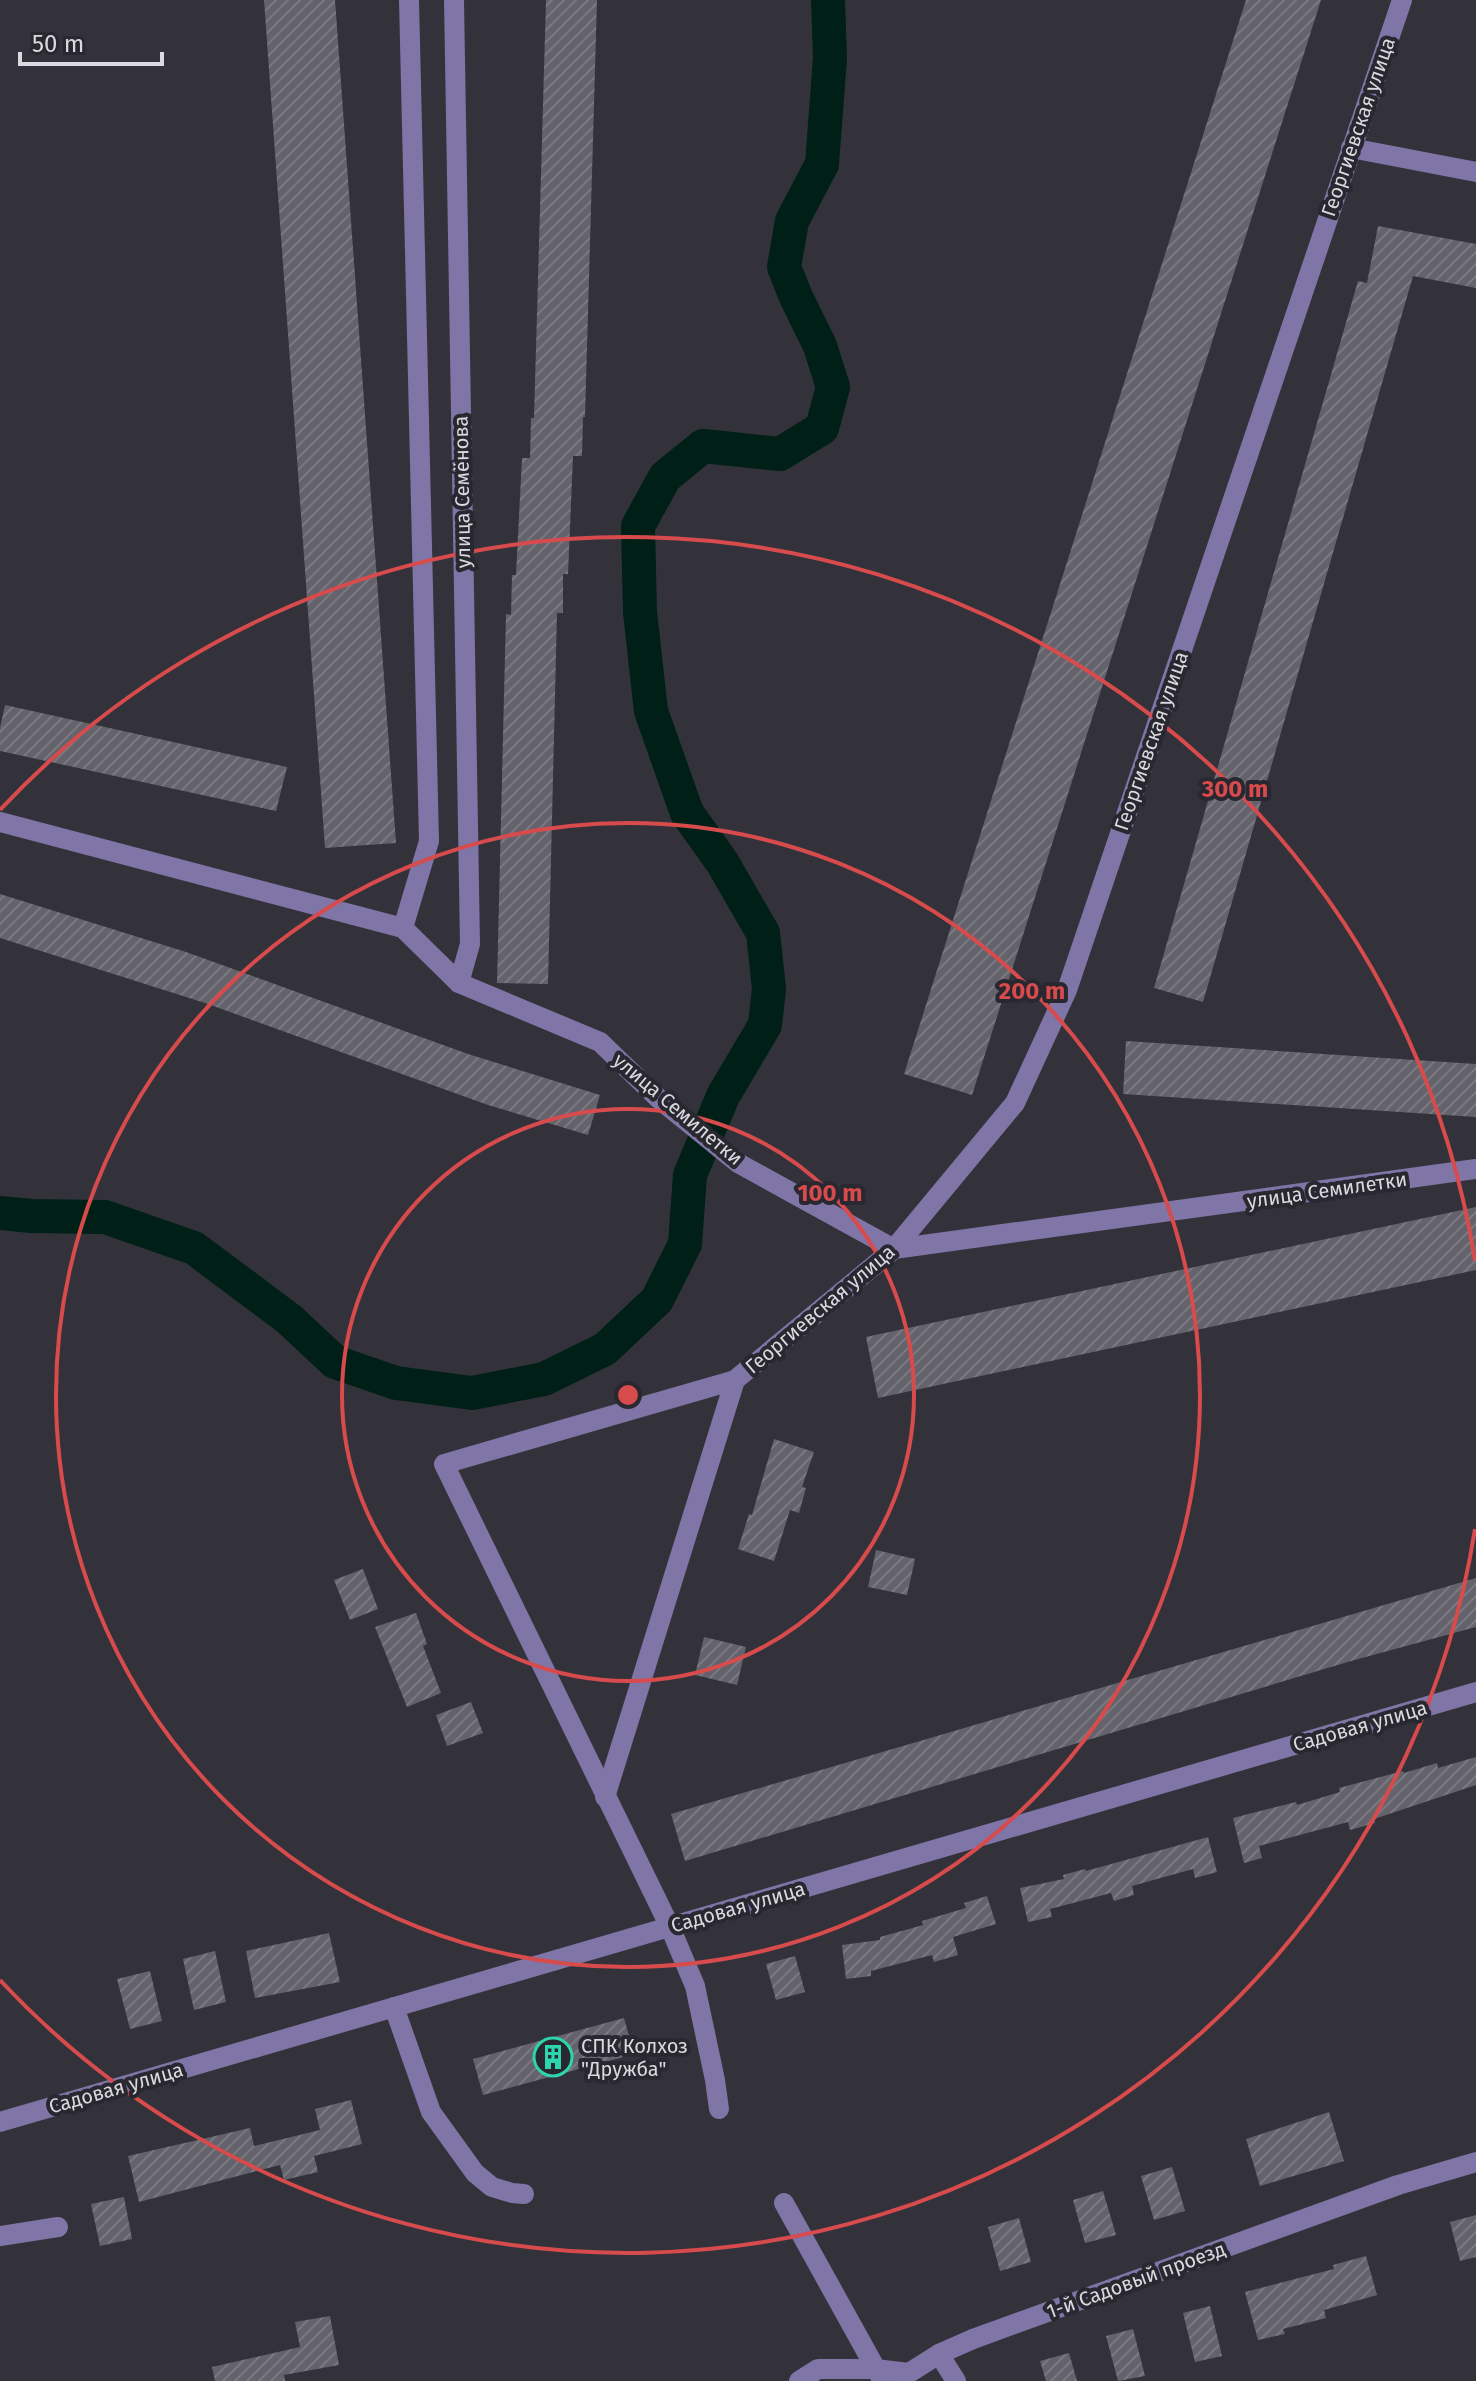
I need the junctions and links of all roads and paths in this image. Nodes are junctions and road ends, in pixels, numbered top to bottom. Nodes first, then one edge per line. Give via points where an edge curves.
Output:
1 (409, 0) edge
2 (454, 0) edge
3 (1402, 0) edge
4 (1351, 148) junction
5 (1476, 172) edge
6 (0, 822) edge
7 (403, 928) junction
8 (459, 983) junction
9 (1476, 1169) edge
10 (894, 1249) junction
11 (735, 1380) junction
12 (1476, 1692) edge
13 (605, 1797) junction
14 (670, 1927) junction
15 (394, 2007) junction
16 (719, 2109) dead end
17 (2, 2117) edge
18 (1476, 2162) edge
19 (524, 2194) dead end
20 (784, 2203) dead end
21 (58, 2227) dead end
22 (0, 2236) edge
23 (939, 2354) junction
24 (879, 2375) edge
25 (799, 2381) edge
26 (956, 2381) edge

1 - 7 street, улица Семёнова via 429,841
2 - 8 street, улица Семёнова via 470,944
3 - 4 street, Георгиевская улица
4 - 5 street
4 - 10 street, Георгиевская улица via 1067,990 1015,1103
6 - 7 street, улица Семилетки
7 - 8 street, улица Семилетки
8 - 10 street, улица Семилетки via 600,1042 738,1163
9 - 10 street, улица Семилетки
10 - 11 street, Георгиевская улица
11 - 13 street, Георгиевская улица
11 - 13 street, Георгиевская улица via 444,1464
12 - 14 street, Садовая улица
13 - 14 street, Георгиевская улица
14 - 15 street, Садовая улица
14 - 16 street, Георгиевская улица via 695,1986
15 - 17 street, Садовая улица
15 - 19 street via 431,2112 475,2173 492,2187
18 - 23 street, 1-й Садовый проезд via 1398,2185
20 - 24 street
21 - 22 street
23 - 24 street, 1-й Садовый проезд via 909,2373
23 - 26 street
24 - 25 street, 1-й Садовый проезд via 818,2369

